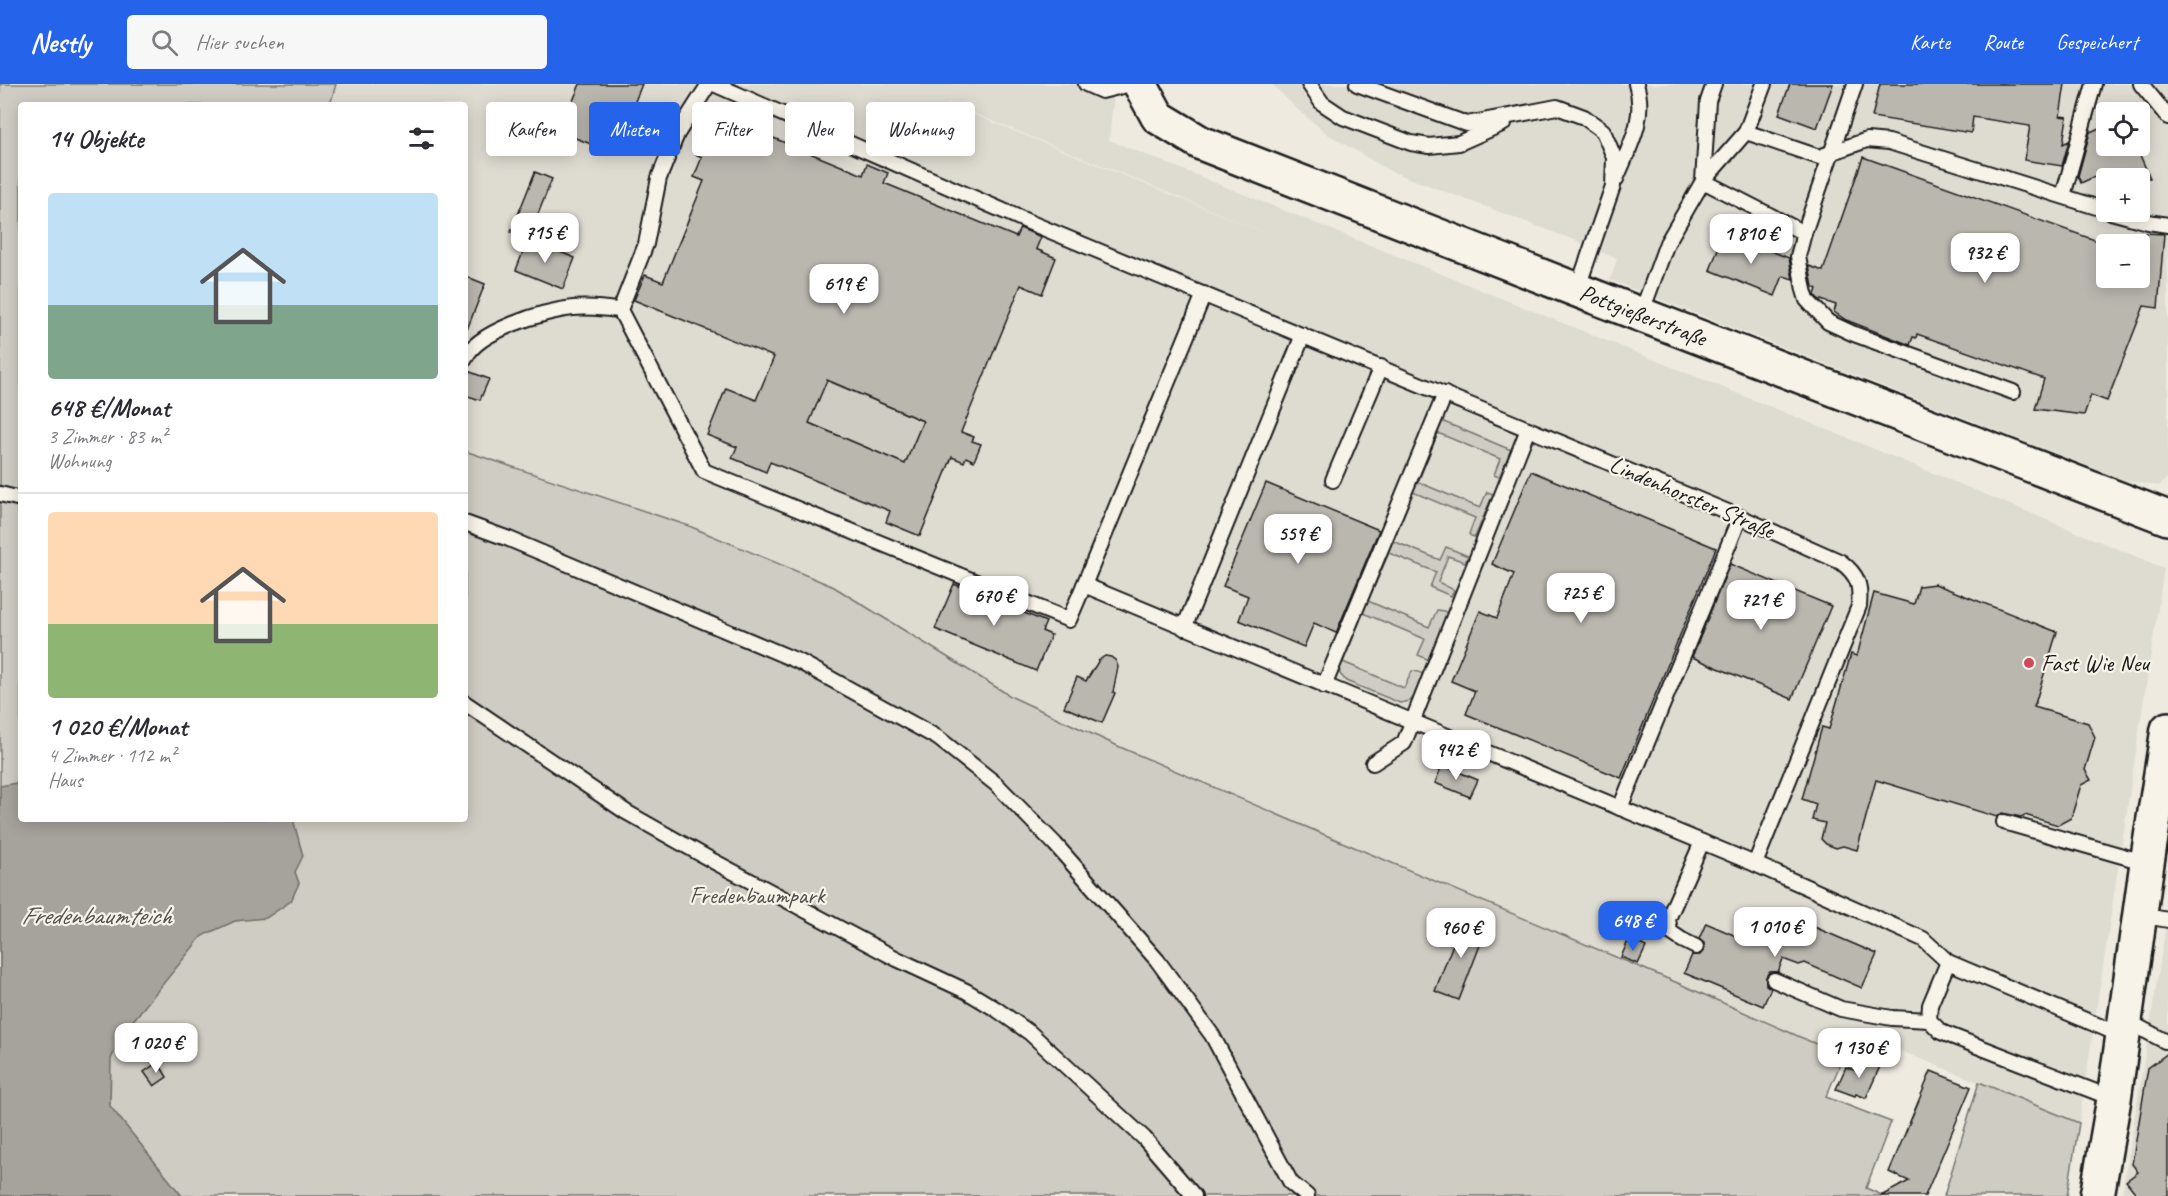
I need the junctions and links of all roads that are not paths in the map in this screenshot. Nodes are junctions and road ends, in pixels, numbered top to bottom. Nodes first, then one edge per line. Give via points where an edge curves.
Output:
1 (709, 84) edge
2 (714, 84) edge
3 (1086, 84) edge
4 (1131, 84) edge
5 (1140, 84) edge
6 (1309, 84) edge
7 (1357, 84) edge
8 (1636, 84) edge
9 (1714, 84) edge
10 (1764, 84) edge
11 (1856, 84) edge
12 (2094, 84) edge
13 (2141, 84) edge
14 (1528, 113) junction
15 (2168, 117) edge
16 (1746, 132) junction
17 (1832, 153) junction
18 (1703, 181) junction
19 (1613, 186) junction
20 (2063, 196) junction
21 (2096, 207) edge
22 (2148, 222) edge
23 (2168, 225) edge
24 (1804, 233) junction
25 (1577, 290) junction
26 (1204, 294) junction
27 (620, 310) junction
28 (1641, 314) junction
29 (1303, 335) junction
30 (468, 352) edge
31 (1381, 368) junction
32 (2013, 392) dead end
33 (1445, 394) junction
34 (1528, 429) junction
35 (1333, 480) dead end
36 (0, 494) edge
37 (18, 498) edge
38 (1740, 517) junction
39 (2168, 518) edge
40 (468, 524) edge
41 (1084, 585) junction
42 (1184, 628) junction
43 (1323, 686) junction
44 (468, 705) edge
45 (1413, 722) junction
46 (2168, 729) edge
47 (1373, 763) dead end
48 (1620, 808) junction
49 (2004, 822) dead end
50 (1702, 842) junction
51 (2147, 863) junction
52 (1755, 864) junction
53 (2154, 918) edge
54 (1696, 947) dead end
55 (1948, 962) junction
56 (1774, 980) dead end
57 (1929, 1020) junction
58 (2124, 1028) junction
59 (2165, 1041) dead end
60 (2114, 1099) junction
61 (1194, 1196) edge
62 (1307, 1196) edge
63 (2097, 1196) edge

1 - 27 lane via 677,134 659,178 646,244
2 - 26 lane, Lindenhorster Straße
3 - 4 lane via 1102,91
5 - 25 street, Pottgießerstraße via 1158,117 1201,143
6 - 14 lane via 1322,103 1343,117 1429,146 1459,143
7 - 14 lane via 1467,124
8 - 19 lane via 1639,121
9 - 18 lane via 1708,101
10 - 16 lane
11 - 17 lane
12 - 20 lane
13 - 15 lane
14 - 19 lane via 1557,107 1584,117 1603,131 1614,157
16 - 17 lane via 1819,157
16 - 18 lane
17 - 20 lane via 1867,140 1889,142
17 - 24 lane
18 - 24 lane
18 - 28 lane via 1667,243
19 - 25 lane
20 - 21 lane
22 - 23 lane
24 - 32 lane via 1798,256 1803,290 1807,300 1828,322
25 - 28 street, Pottgießerstraße
26 - 29 lane, Lindenhorster Straße
26 - 41 lane
27 - 30 lane via 574,308 535,316 488,336
27 - 41 lane via 704,471 1069,620
28 - 39 street, Pottgießerstraße
29 - 31 lane, Lindenhorster Straße
29 - 42 lane
31 - 33 lane, Lindenhorster Straße
31 - 35 lane
33 - 34 lane, Lindenhorster Straße
33 - 43 lane
34 - 38 lane, Lindenhorster Straße
34 - 45 lane
36 - 37 lane
38 - 48 lane
38 - 52 lane, Lindenhorster Straße via 1841,562 1853,571 1860,589 1859,606
40 - 62 lane via 800,662 938,738 996,784 1055,844 1157,960 1212,1035 1291,1183
41 - 42 lane
42 - 43 lane
43 - 45 lane
44 - 61 lane via 626,812 856,938 996,1009 1030,1033 1144,1138
45 - 47 lane via 1404,743
45 - 48 lane
46 - 51 street
48 - 50 lane
49 - 51 lane
50 - 52 lane
50 - 54 lane via 1668,919 1670,932
51 - 53 street
52 - 55 lane via 1923,939
53 - 58 street
55 - 57 lane via 1930,1005
55 - 58 lane
56 - 57 lane via 1841,1009
57 - 60 lane via 1941,1032
58 - 59 lane
58 - 60 street
60 - 63 street

